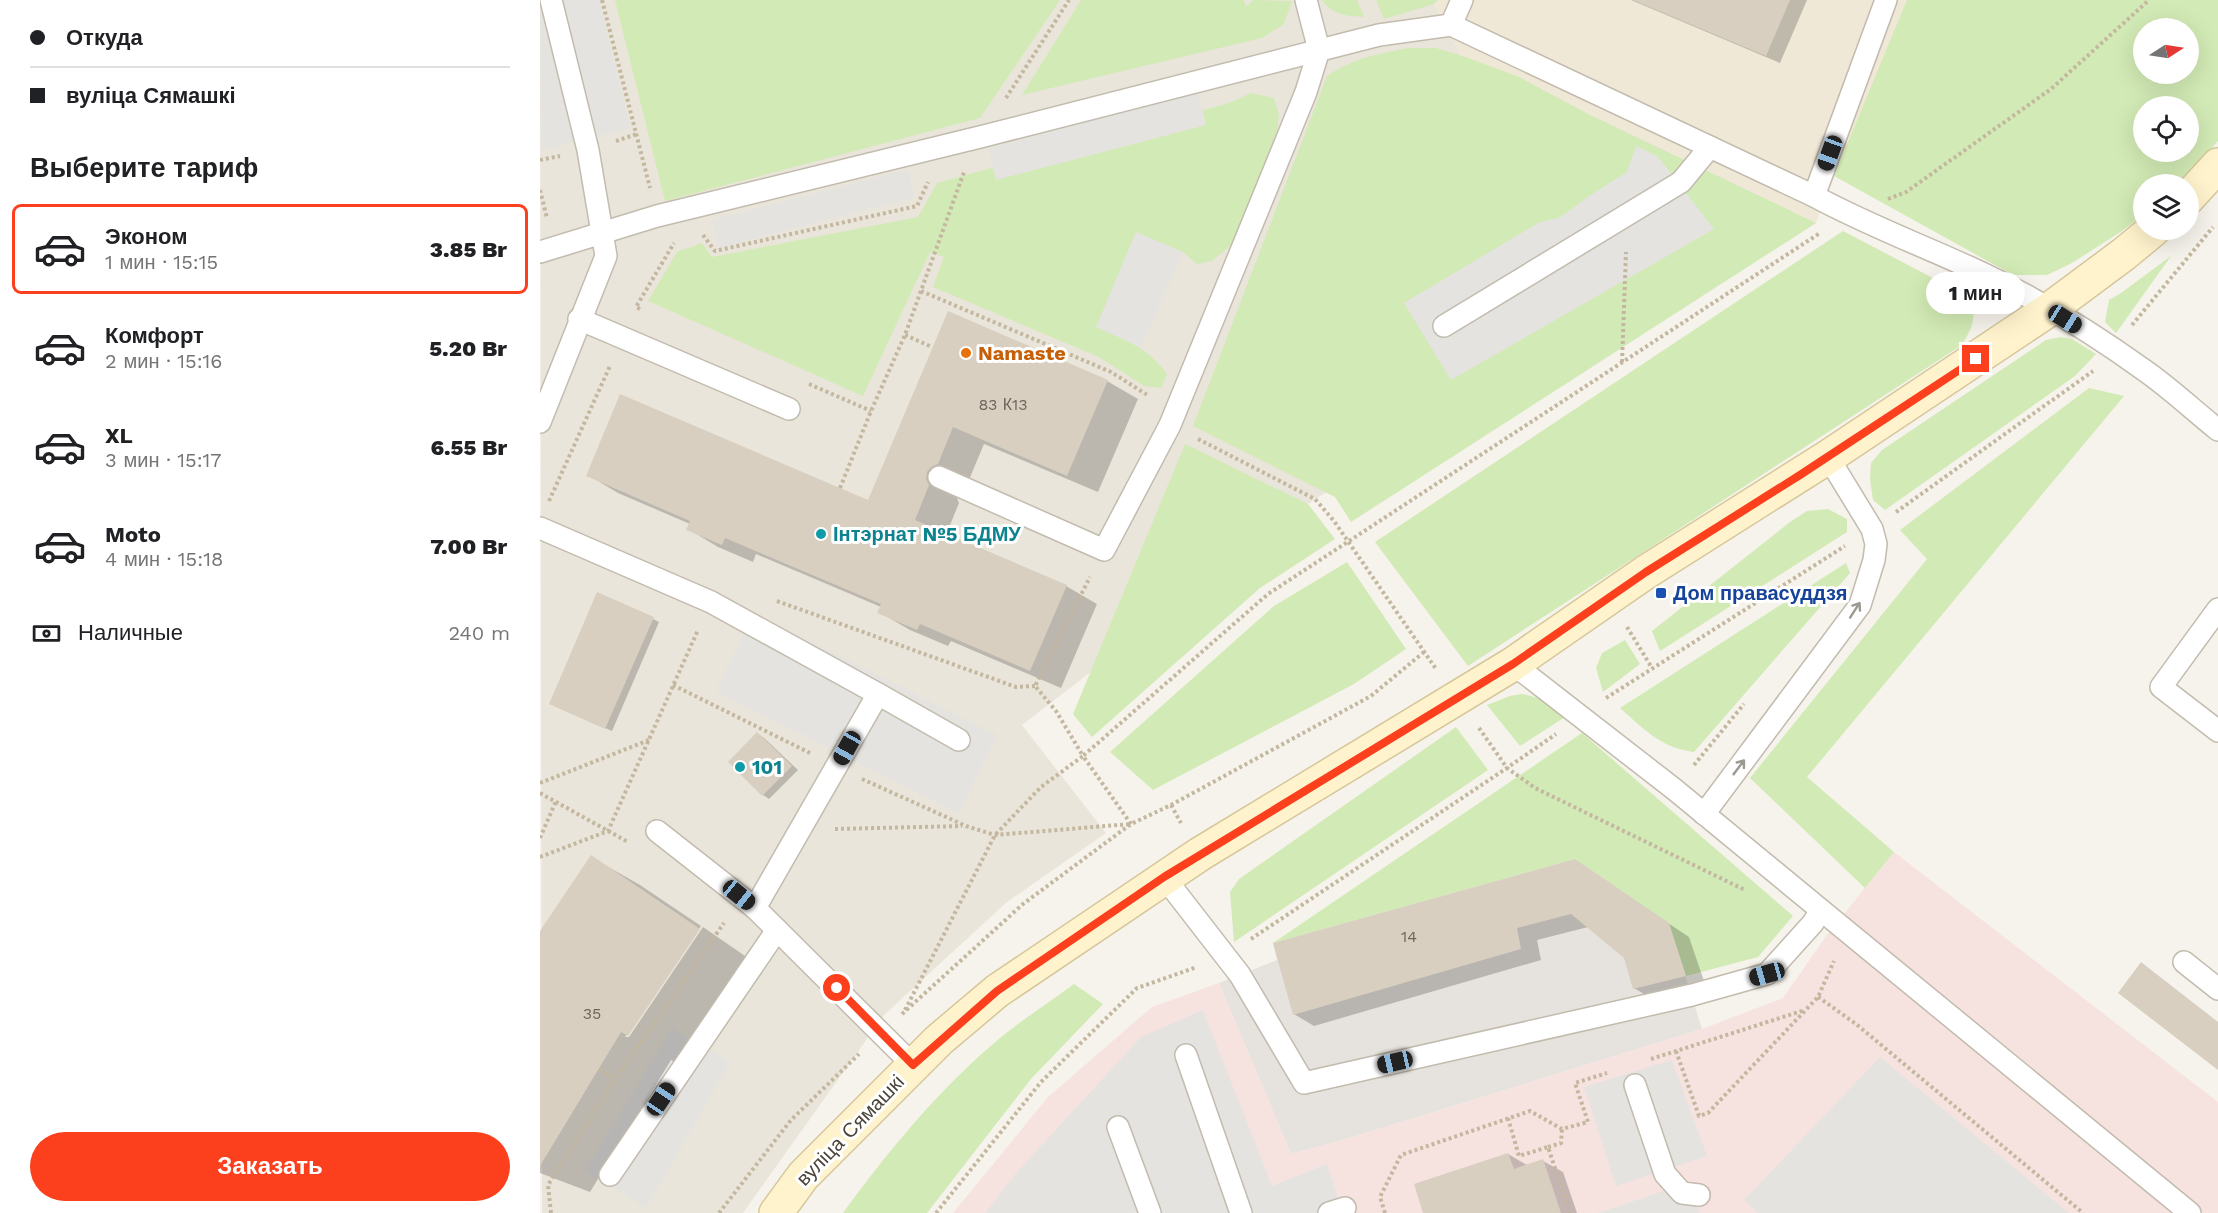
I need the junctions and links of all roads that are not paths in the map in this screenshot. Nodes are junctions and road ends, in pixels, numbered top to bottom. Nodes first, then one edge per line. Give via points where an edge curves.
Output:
1 (551, 0) edge
2 (1306, 0) edge
3 (1461, 0) edge
4 (1886, 0) edge
5 (1451, 25) junction
6 (1319, 50) junction
7 (1710, 147) junction
8 (2218, 165) edge
9 (2199, 186) edge
10 (1814, 196) junction
11 (601, 232) junction
12 (2141, 240) edge
13 (540, 252) edge
14 (2050, 309) junction
15 (579, 319) junction
16 (1444, 326) dead end
17 (789, 409) dead end
18 (540, 422) edge
19 (2218, 430) edge
20 (1828, 457) junction
21 (939, 477) dead end
22 (542, 519) edge
23 (2218, 609) edge
24 (1513, 664) junction
25 (878, 694) junction
26 (2218, 731) edge
27 (959, 740) dead end
28 (1704, 814) junction
29 (657, 831) dead end
30 (1164, 877) junction
31 (755, 908) junction
32 (1821, 910) junction
33 (777, 930) junction
34 (2184, 962) dead end
35 (2218, 988) edge
36 (1186, 1055) dead end
37 (913, 1065) junction
38 (1635, 1085) dead end
39 (1118, 1127) dead end
40 (610, 1174) dead end
41 (1699, 1196) dead end
42 (776, 1213) edge
43 (1150, 1213) edge
44 (1241, 1213) edge
45 (2190, 1213) edge

1 - 11 lane via 588,150
2 - 6 lane
3 - 5 lane
4 - 10 lane
5 - 6 lane via 1379,35
5 - 7 lane
6 - 11 lane
6 - 21 lane via 1306,92 1173,419 1104,550
7 - 10 lane
7 - 16 lane via 1681,182
8 - 9 street
10 - 14 lane via 1985,274
11 - 13 lane
11 - 15 lane via 606,256
12 - 14 street, вуліца Сямашкі
14 - 19 lane via 2145,371
14 - 20 street, вуліца Сямашкі
15 - 17 lane
15 - 18 lane
20 - 24 street, вуліца Сямашкі via 1646,572
28 -> 20 lane via 1860,605 1876,544 1872,529
22 - 25 lane via 711,602
23 - 26 lane via 2161,687
24 - 28 lane
24 - 30 street, вуліца Сямашкі
25 - 27 lane
25 - 31 lane
28 - 32 lane
29 - 31 lane
30 - 32 lane via 1240,975 1304,1083 1681,998 1767,974
30 - 37 street, вуліца Сямашкі via 997,991
31 - 33 lane
32 - 45 lane
33 - 37 lane
33 - 40 lane
34 - 35 lane
36 - 44 lane
37 - 42 street, вуліца Сямашкі via 803,1176
38 - 41 lane via 1665,1174 1682,1192
39 - 43 lane

